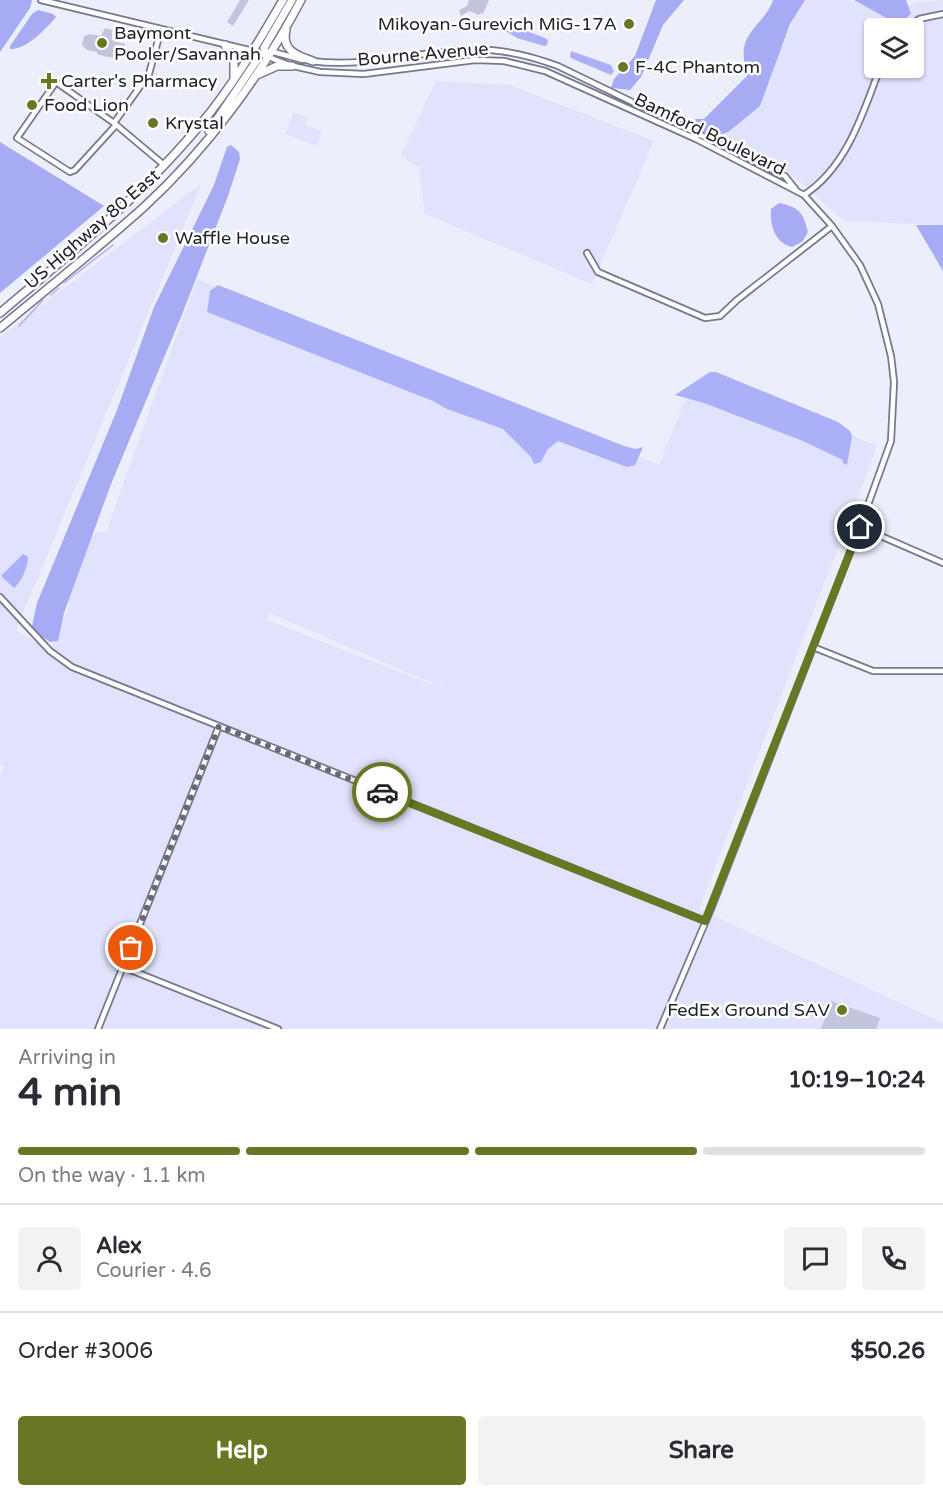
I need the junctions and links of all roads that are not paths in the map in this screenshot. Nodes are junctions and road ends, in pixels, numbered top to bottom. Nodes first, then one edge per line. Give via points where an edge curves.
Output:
1 (41, 0) edge
2 (283, 0) edge
3 (292, 0) edge
4 (301, 0) edge
5 (943, 14) edge
6 (924, 18) edge
7 (289, 22) junction
8 (161, 29) junction
9 (225, 45) junction
10 (253, 51) junction
11 (267, 53) junction
12 (314, 61) junction
13 (292, 66) junction
14 (254, 76) junction
15 (876, 78) edge
16 (233, 81) junction
17 (613, 93) joint
18 (611, 101) joint
19 (115, 124) junction
20 (196, 152) junction
21 (164, 165) junction
22 (796, 191) junction
23 (804, 195) junction
24 (832, 226) junction
25 (587, 253) dead end
26 (0, 313) edge
27 (0, 328) edge
28 (860, 527) junction
29 (943, 563) edge
30 (0, 597) edge
31 (813, 647) junction
32 (943, 671) edge
33 (219, 726) junction
34 (705, 921) junction
35 (123, 967) junction
36 (98, 1029) edge
37 (278, 1029) edge
38 (660, 1029) edge

1 - 8 street
2 - 10 main road, US Highway 80 East
3 - 11 main road
4 - 7 main road, US Highway 80 East
5 - 6 street
7 - 11 main road, US Highway 80 East
7 - 12 main road via 285,34 289,50
8 - 9 street
8 - 19 street via 149,74
9 - 10 street
9 - 16 main road via 234,59
10 - 11 street
10 - 16 main road, US Highway 80 East
10 - 20 main road via 257,60
11 - 12 street, Bourne Avenue
11 - 13 street, Bourne Avenue
11 - 14 main road, US Highway 80 East
12 - 17 street, Bourne Avenue via 363,64 465,50 508,52 558,66
13 - 14 main road via 273,67
13 - 18 street, Bourne Avenue via 364,74 475,60 504,61 544,71
14 - 20 main road, US Highway 80 East
15 - 23 street via 858,125 838,160 826,178
16 - 21 main road, US Highway 80 East
17 - 22 street, Bamford Boulevard via 785,176
18 - 22 street, Bamford Boulevard via 696,139
19 - 19 street via 56,82 17,138 70,172
19 - 21 street
20 - 27 main road, US Highway 80 East via 145,206
21 - 26 main road, US Highway 80 East via 133,198
22 - 23 street, Bamford Boulevard
23 - 24 street, Bamford Boulevard
24 - 25 street via 713,318 598,272
24 - 28 street, Bamford Boulevard via 860,265 878,304 894,382 891,441
28 - 29 street
28 - 31 street
30 - 33 street via 50,651 72,667
31 - 32 street via 873,671
31 - 34 street
33 - 34 street
33 - 35 street
34 - 38 street
35 - 36 street
35 - 37 street

